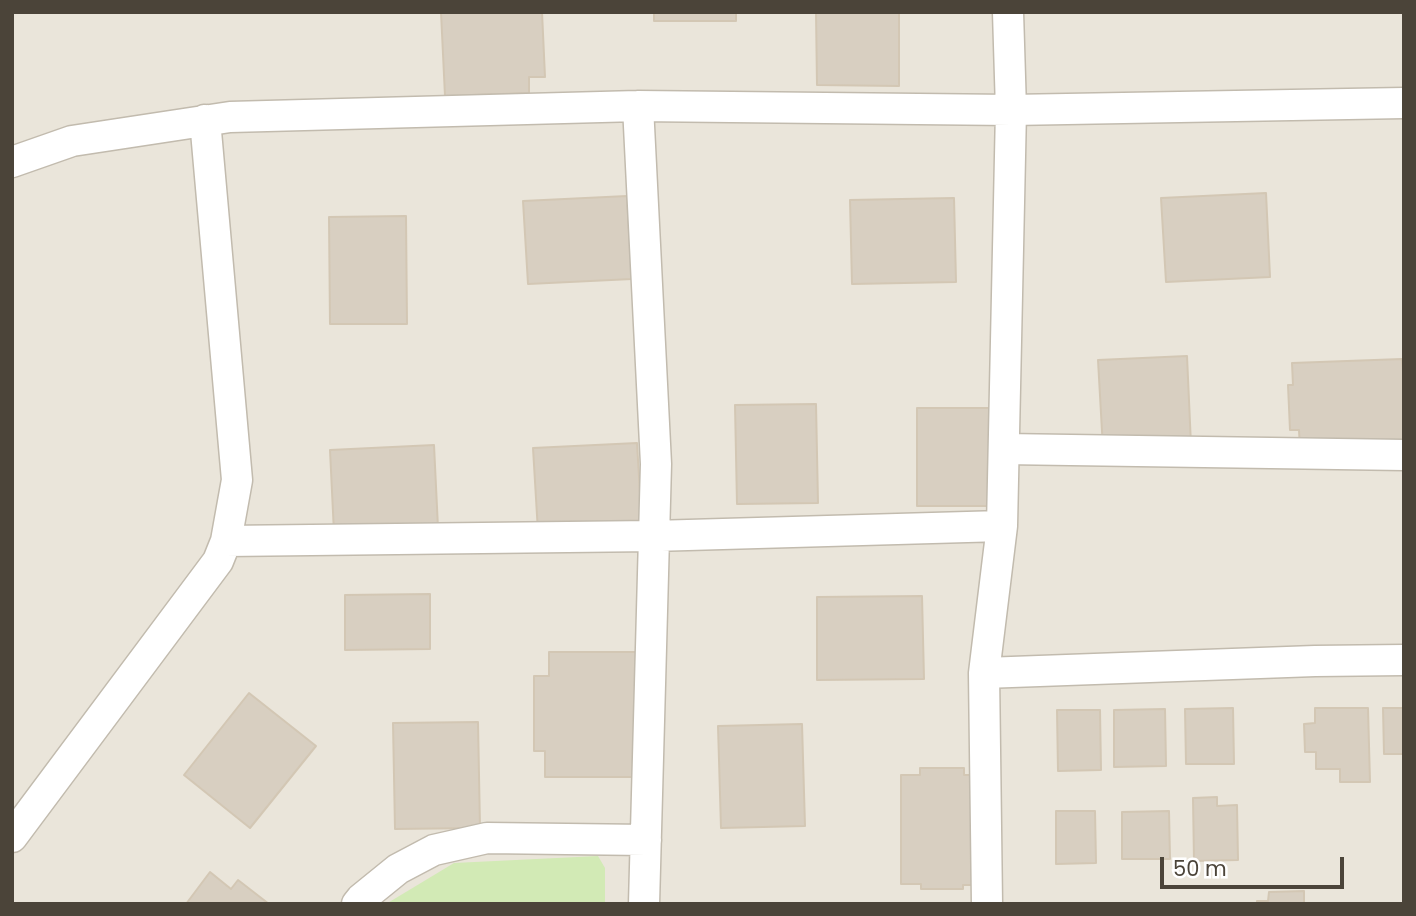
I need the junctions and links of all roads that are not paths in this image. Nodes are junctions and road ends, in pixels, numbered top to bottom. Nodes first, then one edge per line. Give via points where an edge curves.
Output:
1 (1008, 12) edge
2 (1404, 103) edge
3 (638, 106) junction
4 (1011, 110) junction
5 (205, 120) junction
6 (12, 162) edge
7 (1004, 449) junction
8 (1404, 455) edge
9 (1002, 526) junction
10 (653, 536) junction
11 (226, 541) junction
12 (1404, 660) edge
13 (984, 673) junction
14 (12, 837) edge
15 (646, 839) junction
16 (357, 904) edge
17 (644, 904) edge
18 (987, 904) edge

1 - 4 street
2 - 4 street
3 - 4 street
3 - 5 street
3 - 10 street via 656,464
4 - 7 street
5 - 6 street via 72,141
5 - 11 street via 236,480
7 - 8 street
7 - 9 street
9 - 10 street
9 - 13 street
10 - 11 street
10 - 15 street
11 - 14 street via 218,561
12 - 13 street
13 - 18 street
15 - 16 street via 486,838 434,850 398,869
15 - 17 street

